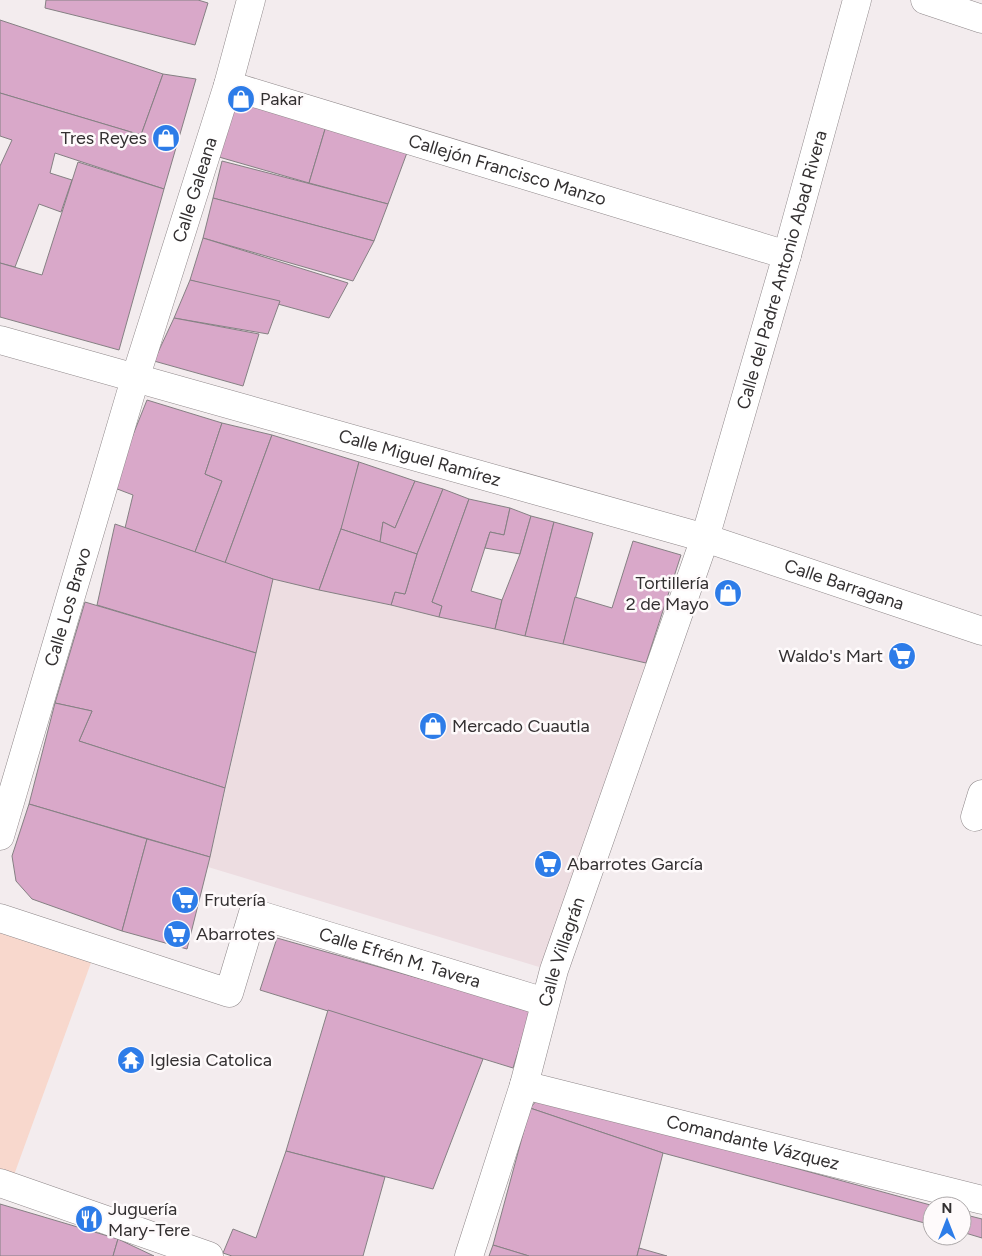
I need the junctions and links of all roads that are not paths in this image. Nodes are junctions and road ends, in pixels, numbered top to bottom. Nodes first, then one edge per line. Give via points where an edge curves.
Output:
1 (251, 0) edge
2 (857, 0) edge
3 (925, 0) edge
4 (982, 19) edge
5 (228, 85) junction
6 (787, 255) junction
7 (0, 340) edge
8 (135, 379) junction
9 (705, 538) junction
10 (982, 631) edge
11 (0, 836) edge
12 (0, 918) edge
13 (545, 1002) junction
14 (524, 1085) junction
15 (0, 1182) edge
16 (982, 1200) edge
17 (209, 1256) edge
18 (469, 1256) edge

1 - 5 street, Calle Galeana
2 - 6 street, Calle del Padre Antonio Abad Rivera
3 - 4 street
5 - 6 street, Callejón Francisco Manzo
5 - 8 street, Calle Galeana
6 - 9 street, Calle del Padre Antonio Abad Rivera
7 - 8 street, Calle Miguel Ramírez
8 - 9 street, Calle Miguel Ramírez
8 - 11 street, Calle Los Bravo
9 - 10 street, Calle Barragana
9 - 13 street, Calle Villagrán
12 - 13 street, Calle Efrén M. Tavera via 230,993 253,913
13 - 14 street, Calle Villagrán
14 - 16 street, Comandante Vázquez
14 - 18 street, Calle Villagrán
15 - 17 street

